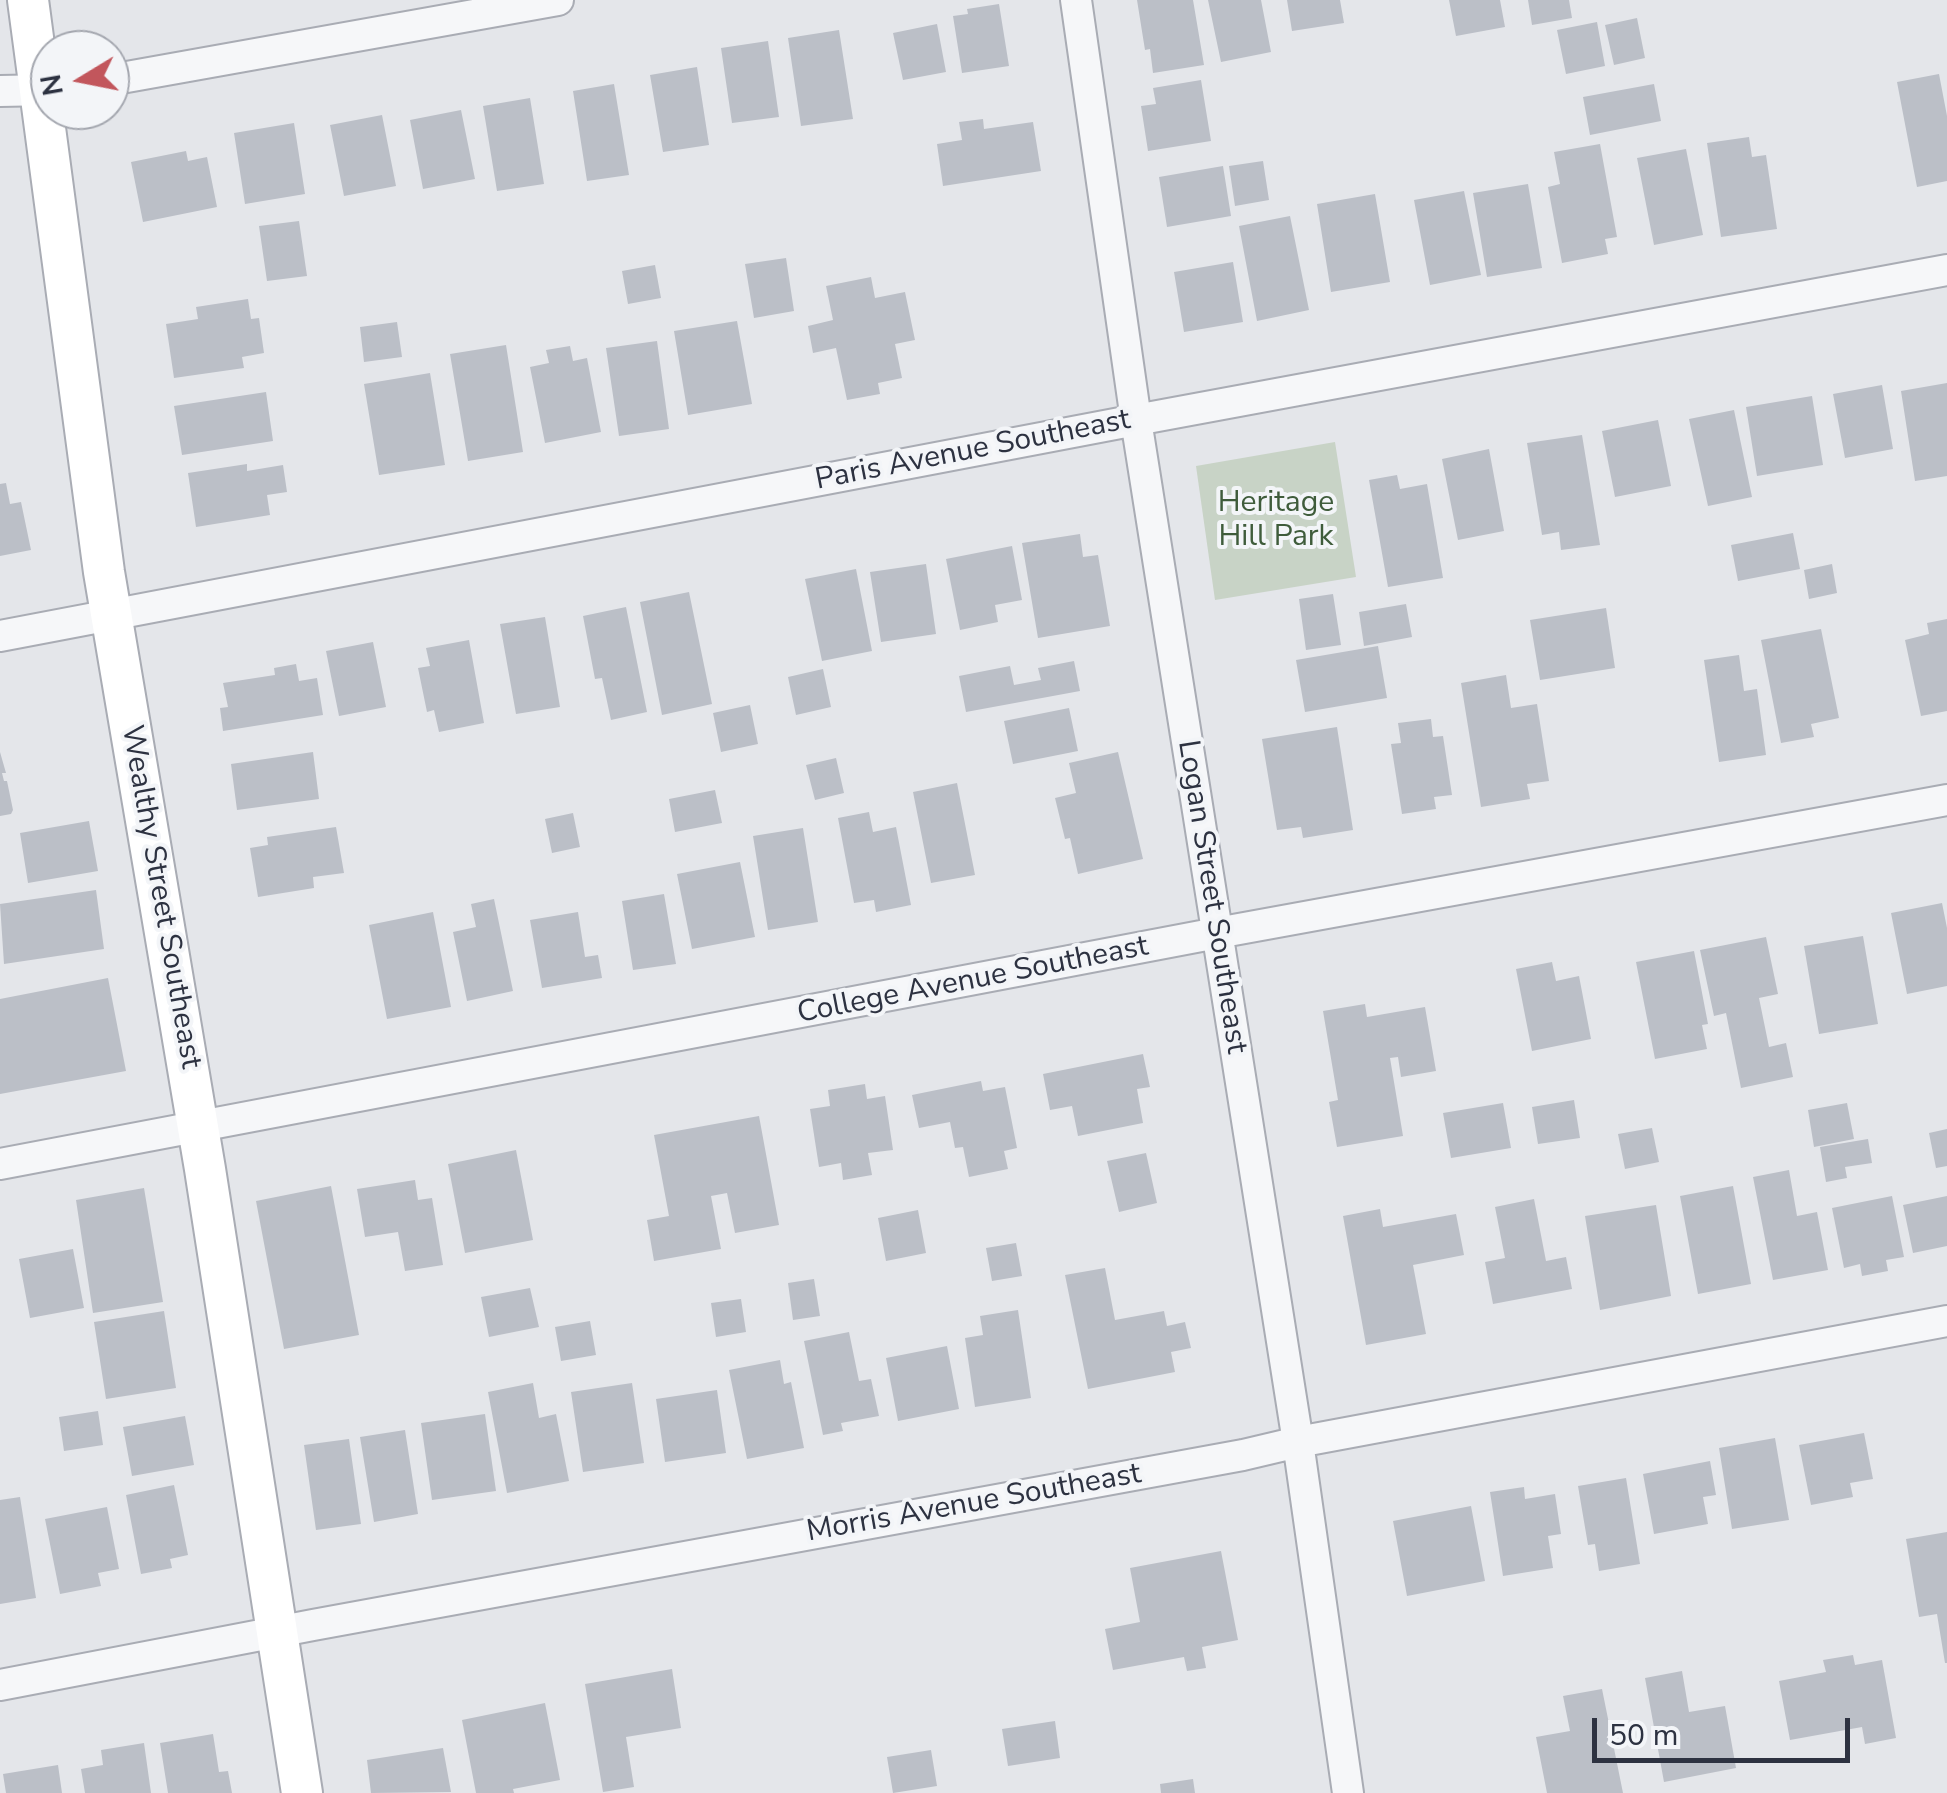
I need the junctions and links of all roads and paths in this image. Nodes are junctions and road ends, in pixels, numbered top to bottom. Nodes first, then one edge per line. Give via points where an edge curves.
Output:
1 (28, 0) edge
2 (558, 0) edge
3 (1076, 0) edge
4 (34, 30) edge
5 (130, 76) edge
6 (0, 91) edge
7 (30, 91) edge
8 (51, 130) edge
9 (1947, 270) edge
10 (1136, 420) junction
11 (112, 616) junction
12 (0, 636) edge
13 (1947, 800) edge
14 (1217, 933) junction
15 (198, 1128) junction
16 (0, 1164) edge
17 (1947, 1320) edge
18 (1298, 1442) junction
19 (279, 1631) junction
20 (0, 1685) edge
21 (302, 1793) edge
22 (1348, 1793) edge

1 - 4 main road, Wealthy Street Southeast
2 - 5 street
3 - 10 street, Logan Street Southeast
6 - 7 street
8 - 11 main road, Wealthy Street Southeast
9 - 10 street, Paris Avenue Southeast
10 - 11 street, Paris Avenue Southeast
10 - 14 street, Logan Street Southeast
11 - 12 street, Paris Avenue Southeast
11 - 15 main road, Wealthy Street Southeast
13 - 14 street, College Avenue Southeast
14 - 15 street, College Avenue Southeast
14 - 18 street, Logan Street Southeast
15 - 16 street, College Avenue Southeast
15 - 19 main road, Wealthy Street Southeast
17 - 18 street, Morris Avenue Southeast
18 - 19 street, Morris Avenue Southeast
18 - 22 street, Logan Street Southeast
19 - 20 street, Morris Avenue Southeast
19 - 21 main road, Wealthy Street Southeast

